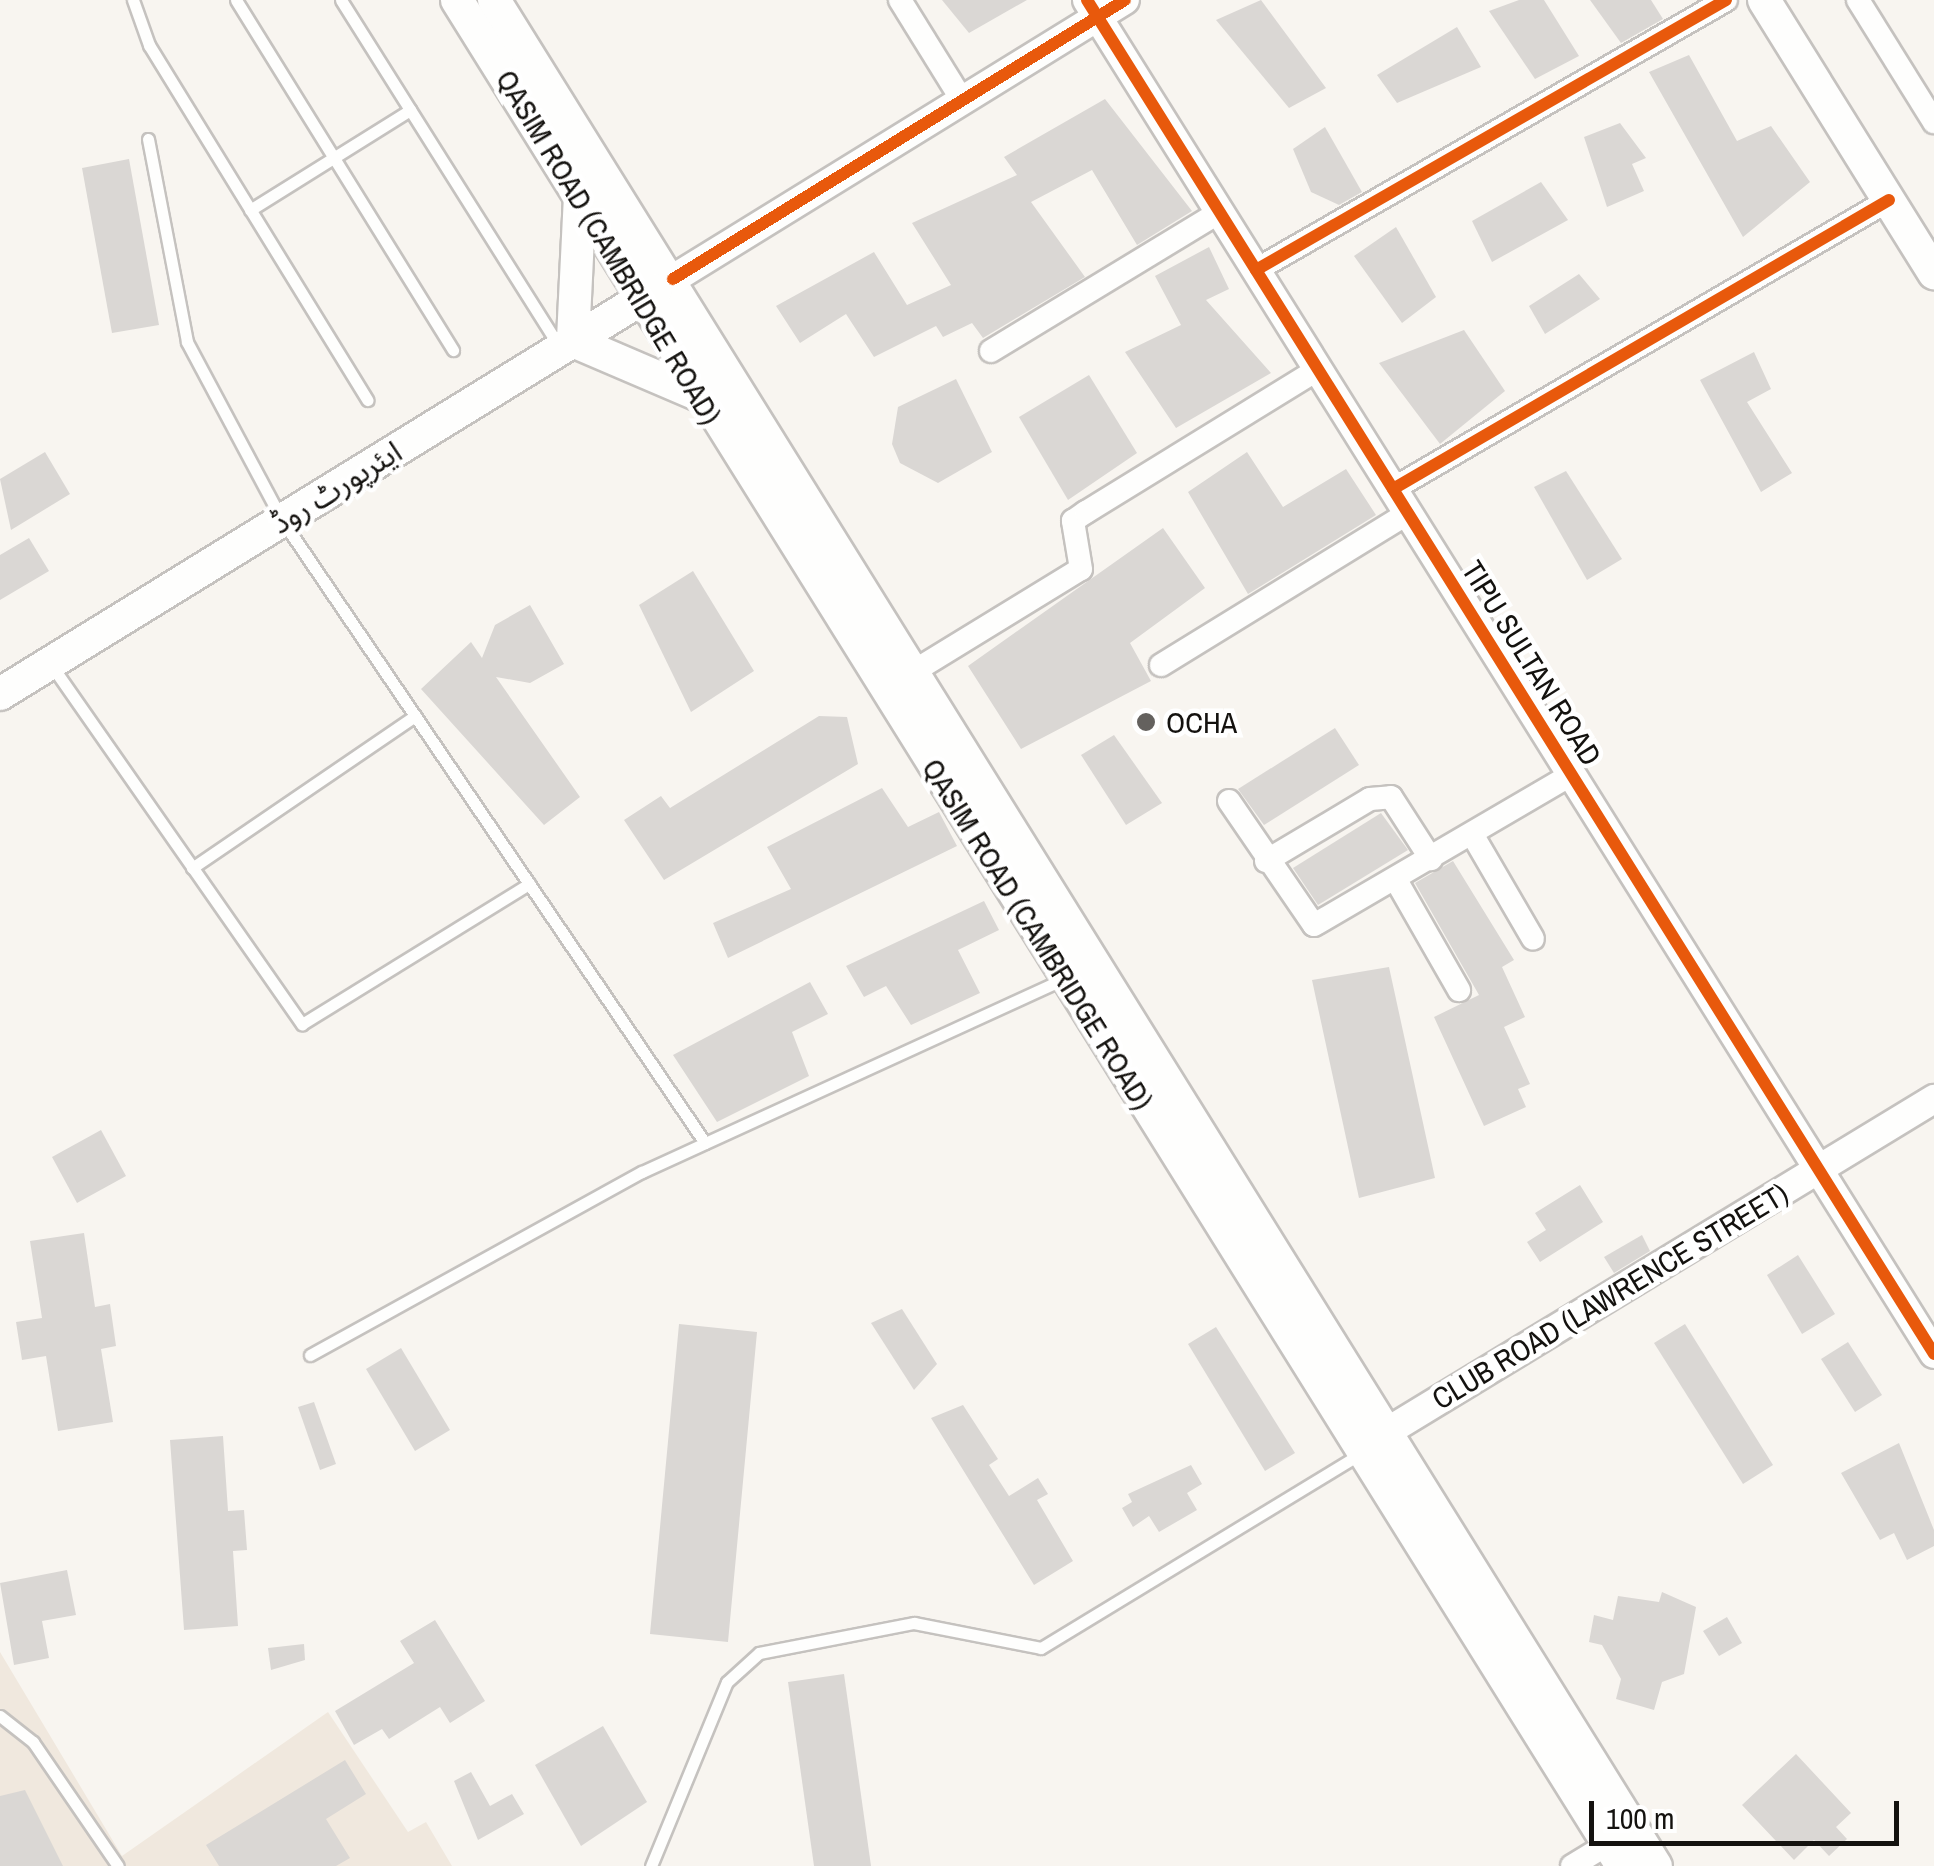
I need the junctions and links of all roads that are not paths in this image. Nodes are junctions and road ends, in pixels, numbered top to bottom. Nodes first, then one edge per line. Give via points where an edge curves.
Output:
1 (134, 0) edge
2 (236, 0) edge
3 (341, 0) edge
4 (457, 0) edge
5 (494, 0) edge
6 (900, 0) edge
7 (1124, 0) edge
8 (1726, 0) edge
9 (1764, 0) edge
10 (1858, 0) edge
11 (1092, 8) edge
12 (962, 100) junction
13 (410, 110) junction
14 (1934, 122) edge
15 (148, 139) dead end
16 (334, 158) junction
17 (580, 196) junction
18 (1889, 200) junction
19 (250, 210) junction
20 (1220, 212) junction
21 (1256, 270) junction
22 (1934, 273) edge
23 (672, 279) junction
24 (641, 299) junction
25 (566, 345) junction
26 (453, 350) dead end
27 (991, 351) dead end
28 (1318, 369) junction
29 (698, 396) junction
30 (367, 400) dead end
31 (1401, 501) junction
32 (282, 520) junction
33 (51, 663) junction
34 (1161, 665) dead end
35 (916, 670) junction
36 (0, 694) edge
37 (415, 716) junction
38 (1572, 774) junction
39 (1229, 801) dead end
40 (1472, 834) junction
41 (1431, 859) junction
42 (1266, 860) junction
43 (192, 868) junction
44 (1396, 880) junction
45 (529, 884) junction
46 (1533, 939) dead end
47 (1066, 978) junction
48 (1459, 990) dead end
49 (1934, 1099) edge
50 (705, 1142) junction
51 (1819, 1169) junction
52 (1934, 1354) edge
53 (310, 1355) dead end
54 (1390, 1430) junction
55 (1364, 1452) junction
56 (0, 1716) edge
57 (1614, 1855) edge
58 (118, 1866) edge
59 (651, 1866) edge
60 (1572, 1866) edge
61 (1656, 1866) edge

1 - 19 lane via 149,45
2 - 16 lane
3 - 13 lane
4 - 17 main road, QASIM ROAD (CAMBRIDGE ROAD)
5 - 23 main road, QASIM ROAD (CAMBRIDGE ROAD)
6 - 12 street
7 - 11 street
8 - 21 street
9 - 18 main road
10 - 14 street
11 - 12 street
11 - 20 street, TIPU SULTAN ROAD
12 - 23 street
13 - 16 lane
13 - 25 lane
15 - 32 lane via 186,342
16 - 19 lane
16 - 26 lane
17 - 24 main road, QASIM ROAD (CAMBRIDGE ROAD)
17 - 25 main road
18 - 22 main road
18 - 31 street
19 - 30 lane
20 - 21 street, TIPU SULTAN ROAD
20 - 27 street
21 - 28 street, TIPU SULTAN ROAD
23 - 24 main road, ایئرپورٹ روڈ
23 - 35 main road, QASIM ROAD (CAMBRIDGE ROAD)
24 - 25 main road, ایئرپورٹ روڈ
24 - 29 main road, QASIM ROAD (CAMBRIDGE ROAD)
25 - 29 main road
25 - 32 main road, ایئرپورٹ روڈ
28 - 31 street, TIPU SULTAN ROAD
28 - 35 street via 1086,512 1074,522 1081,569
29 - 47 main road, QASIM ROAD (CAMBRIDGE ROAD)
31 - 34 street
31 - 38 street, TIPU SULTAN ROAD
32 - 33 main road, ایئرپورٹ روڈ
32 - 37 lane
33 - 36 main road, ایئرپورٹ روڈ
33 - 43 lane
35 - 54 main road, QASIM ROAD (CAMBRIDGE ROAD)
37 - 43 lane
37 - 45 lane
38 - 40 street
38 - 51 street, TIPU SULTAN ROAD
39 - 42 street
40 - 41 street
40 - 46 street
41 - 42 street via 1391,797 1370,799
41 - 44 street
42 - 44 street via 1314,925
43 - 45 lane via 302,1024
44 - 48 street
45 - 50 lane
47 - 50 lane
47 - 55 main road, QASIM ROAD (CAMBRIDGE ROAD)
49 - 51 street, CLUB ROAD (LAWRENCE STREET)
50 - 53 lane
51 - 52 street, TIPU SULTAN ROAD
51 - 54 street, CLUB ROAD (LAWRENCE STREET)
54 - 61 main road, QASIM ROAD (CAMBRIDGE ROAD)
55 - 57 main road, QASIM ROAD (CAMBRIDGE ROAD)
55 - 59 lane via 1040,1648 914,1623 759,1653 728,1682
56 - 58 lane via 33,1742
57 - 60 street

